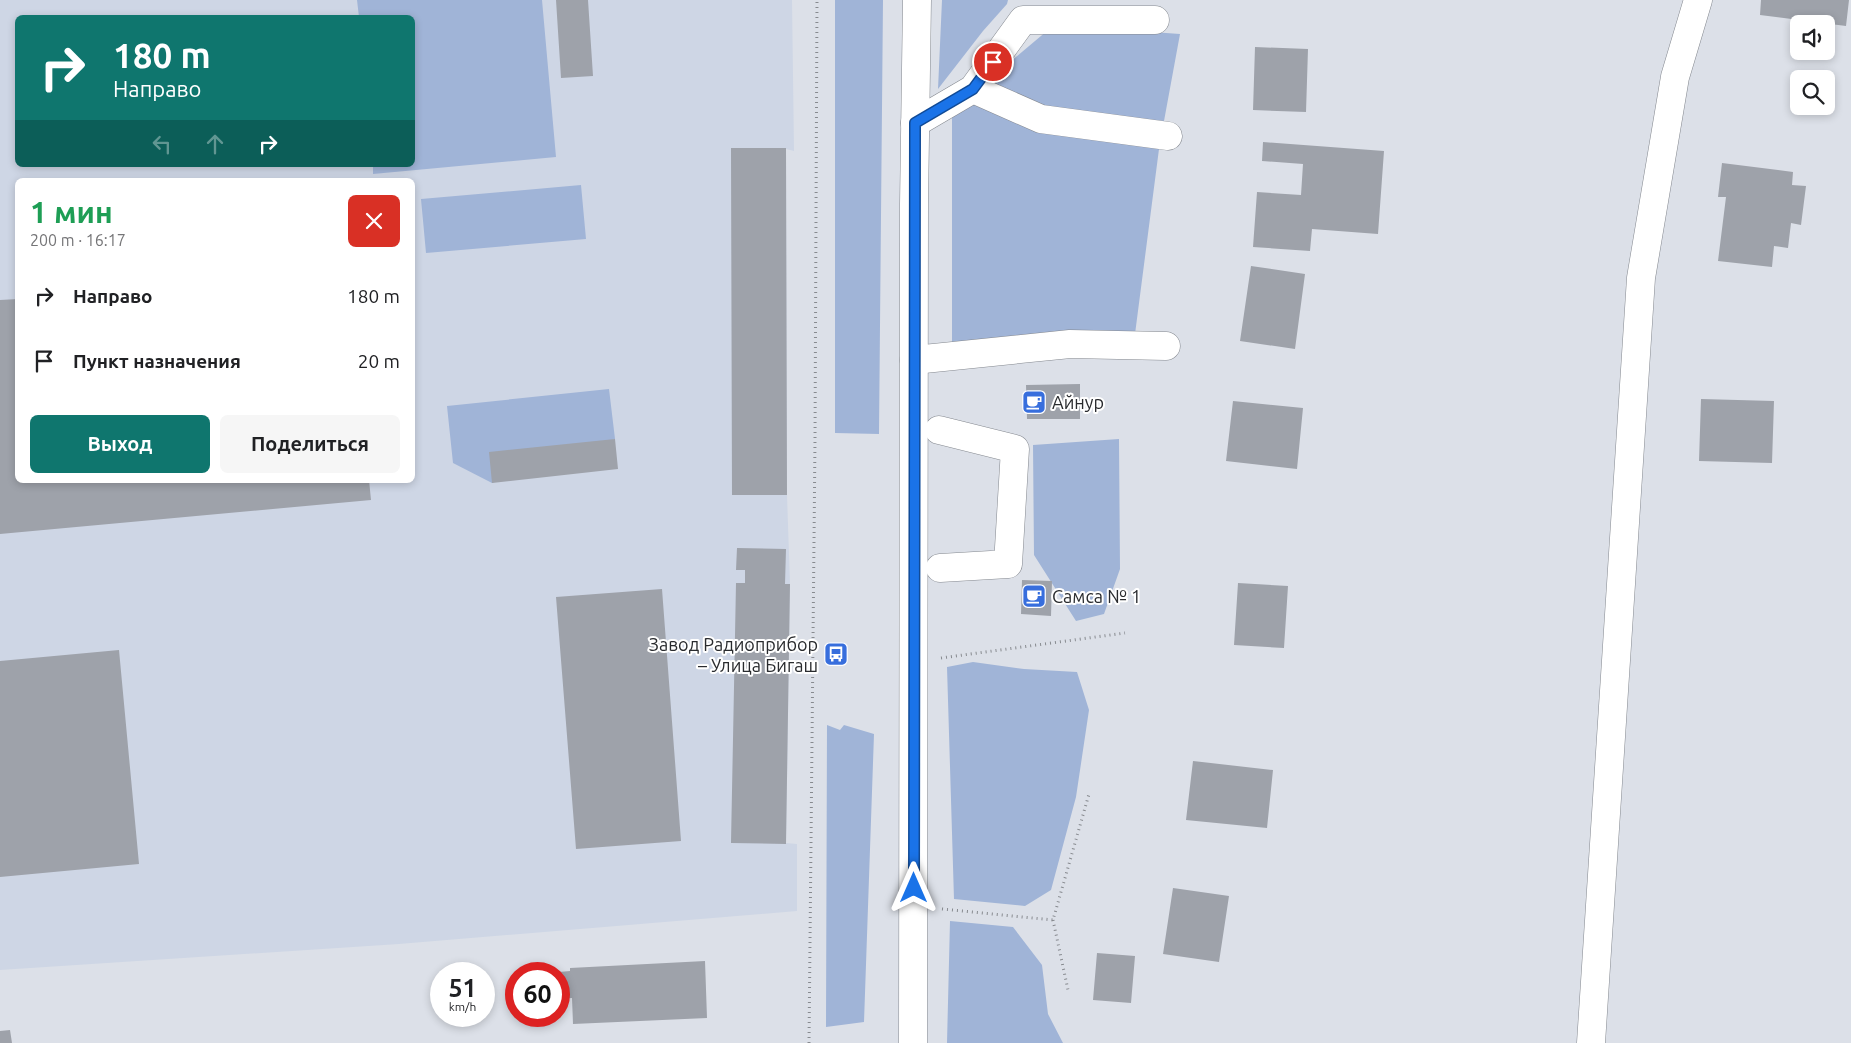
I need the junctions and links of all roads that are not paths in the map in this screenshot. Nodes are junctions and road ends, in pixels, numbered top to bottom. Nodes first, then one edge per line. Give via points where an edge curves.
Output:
1 (917, 0) edge
2 (1698, 0) edge
3 (1155, 20) dead end
4 (973, 89) junction
5 (915, 123) junction
6 (1168, 136) dead end
7 (1166, 346) dead end
8 (914, 360) junction
9 (939, 430) dead end
10 (940, 568) dead end
11 (909, 1042) edge
12 (1591, 1043) edge

1 - 5 main road
2 - 12 main road via 1675,77 1641,278
3 - 4 main road via 1023,20
4 - 5 main road
4 - 6 main road via 1041,119
5 - 8 main road
7 - 8 main road via 1070,344
8 - 11 main road via 914,907
9 - 10 main road via 1015,449 1008,564

